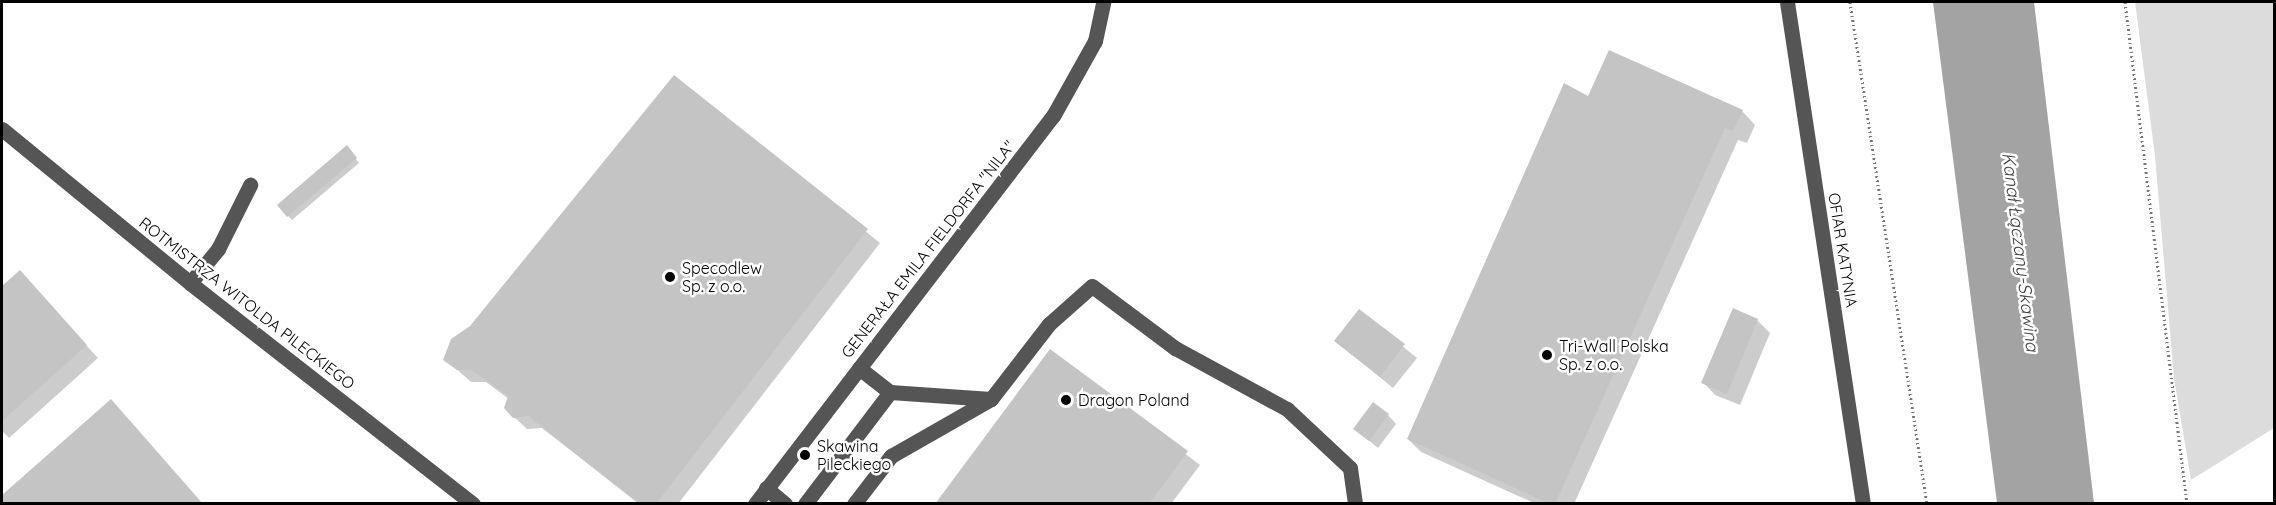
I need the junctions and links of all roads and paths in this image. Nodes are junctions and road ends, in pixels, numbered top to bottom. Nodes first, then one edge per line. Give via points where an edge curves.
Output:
1 (1103, 2) edge
2 (1786, 2) edge
3 (1850, 2) edge
4 (2125, 2) edge
5 (2, 129) edge
6 (250, 185) dead end
7 (190, 283) junction
8 (859, 368) junction
9 (890, 392) junction
10 (991, 399) junction
11 (766, 488) junction
12 (473, 504) edge
13 (755, 504) edge
14 (785, 504) edge
15 (805, 504) edge
16 (854, 504) edge
17 (1355, 504) edge
18 (1863, 504) edge
19 (1927, 504) edge
20 (2187, 504) edge

1 - 8 street, GENERAŁA EMILA FIELDORFA "NILA" via 1095,41 1053,116
2 - 18 street, OFIAR KATYNIA
3 - 19 path
4 - 20 path
5 - 7 street, ROTMISTRZA WITOLDA PILECKIEGO
6 - 7 street via 218,249
7 - 12 street, ROTMISTRZA WITOLDA PILECKIEGO
8 - 9 street
8 - 11 street, GENERAŁA EMILA FIELDORFA "NILA"
9 - 10 street
9 - 15 street
10 - 16 street via 891,456
10 - 17 street via 1049,324 1092,286 1175,348 1287,409 1350,468
11 - 13 street, GENERAŁA EMILA FIELDORFA "NILA"
11 - 14 street

